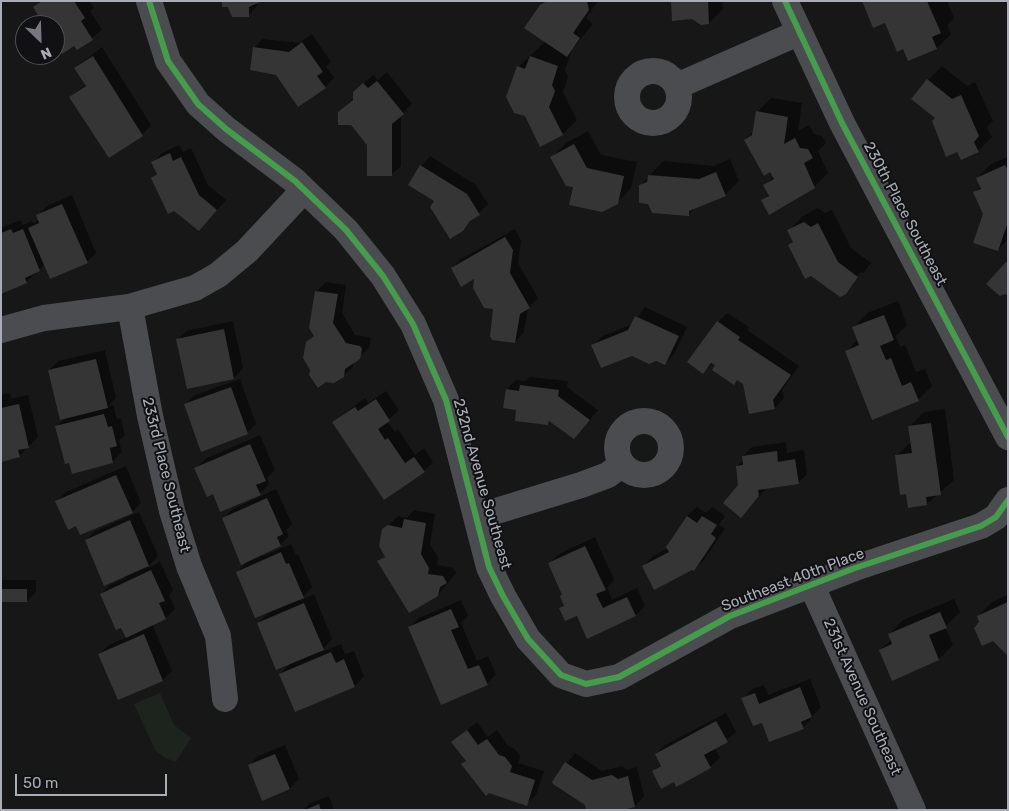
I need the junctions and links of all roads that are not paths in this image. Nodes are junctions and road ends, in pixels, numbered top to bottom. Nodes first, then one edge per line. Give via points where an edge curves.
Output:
1 (149, 1) edge
2 (785, 1) edge
3 (798, 33) junction
4 (677, 86) dead end
5 (304, 190) junction
6 (130, 307) junction
7 (1, 330) edge
8 (1008, 437) edge
9 (622, 464) dead end
10 (1007, 501) edge
11 (477, 517) junction
12 (811, 584) junction
13 (586, 684) joint
14 (225, 699) dead end
15 (912, 810) edge

1 - 5 street, 232nd Avenue Southeast via 168,61 198,104
2 - 3 street, 230th Place Southeast
3 - 4 street
3 - 8 street, 230th Place Southeast
5 - 6 street via 247,251 218,275 195,288
5 - 11 street, 232nd Avenue Southeast via 346,230 383,276 413,324 446,400
6 - 7 street via 44,318
6 - 14 street, 233rd Place Southeast via 172,511 189,566 218,636
9 - 11 street via 608,475 581,485
10 - 12 street, Southeast 40th Place via 996,517 982,526
11 - 13 street, 232nd Avenue Southeast via 490,567 528,639 561,675
12 - 13 street, Southeast 40th Place via 730,616 619,677
12 - 15 street, 231st Avenue Southeast

